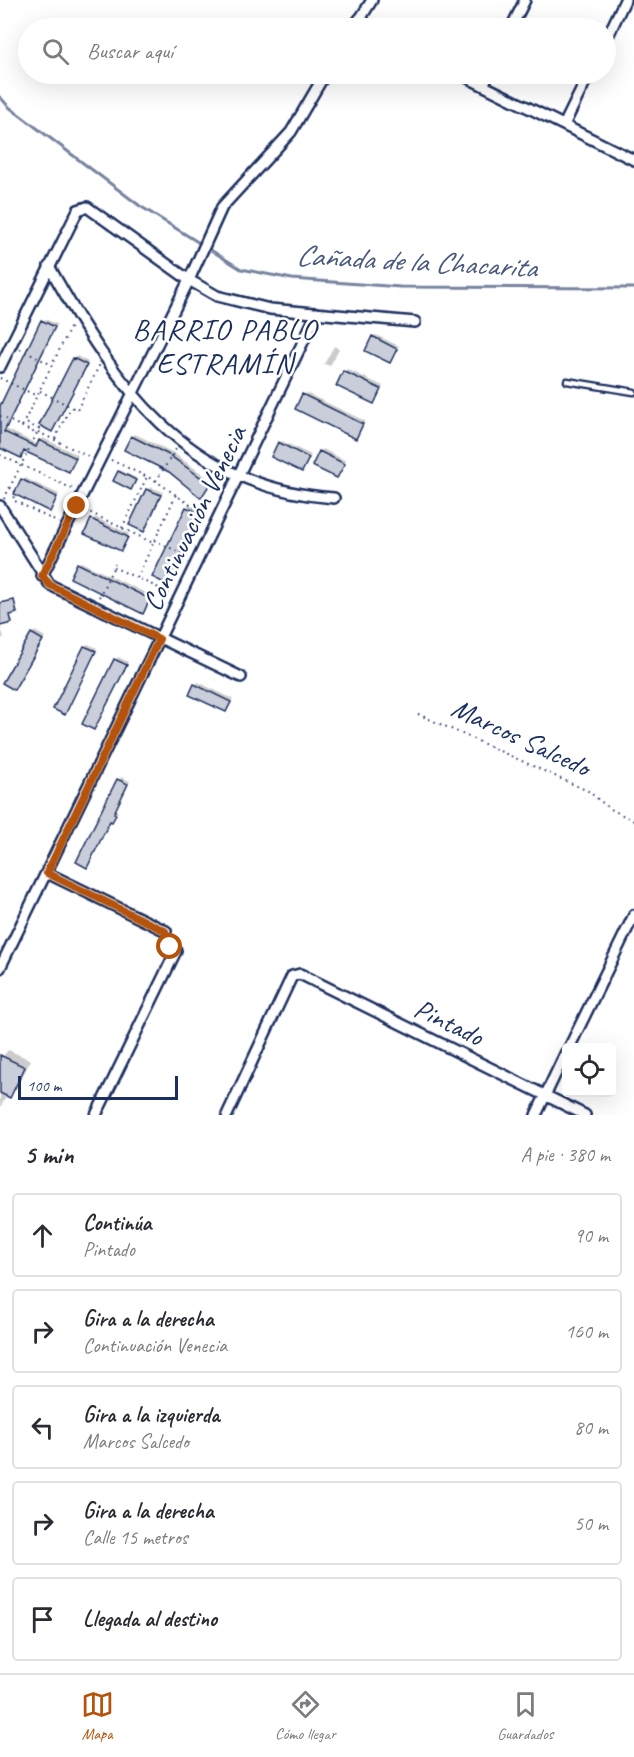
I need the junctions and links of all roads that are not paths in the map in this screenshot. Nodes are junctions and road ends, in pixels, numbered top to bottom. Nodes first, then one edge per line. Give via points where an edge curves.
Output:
1 (372, 0) edge
2 (525, 0) edge
3 (625, 0) edge
4 (367, 18) edge
5 (516, 18) edge
6 (616, 19) edge
7 (319, 84) edge
8 (584, 84) edge
9 (483, 85) edge
10 (564, 125) junction
11 (634, 160) edge
12 (49, 266) junction
13 (189, 280) junction
14 (317, 314) junction
15 (415, 322) dead end
16 (0, 367) edge
17 (567, 381) dead end
18 (634, 392) edge
19 (132, 393) junction
20 (239, 476) junction
21 (334, 498) dead end
22 (0, 506) edge
23 (42, 576) junction
24 (159, 639) junction
25 (241, 677) dead end
26 (47, 873) junction
27 (634, 915) edge
28 (165, 931) dead end
29 (176, 951) dead end
30 (0, 968) edge
31 (571, 1043) edge
32 (562, 1062) edge
33 (546, 1095) junction
34 (96, 1115) edge
35 (226, 1115) edge
36 (536, 1115) edge
37 (585, 1115) edge

1 - 4 street
2 - 5 street
3 - 6 street
7 - 13 street via 291,132 222,207
8 - 10 street
9 - 10 street
10 - 11 street
12 - 13 street via 78,210 87,207
12 - 16 street
12 - 19 street via 104,356
13 - 14 street via 239,303
13 - 19 street
14 - 15 street
14 - 20 street, Continuación Venecia
17 - 18 lane
19 - 20 street via 161,426 204,458
19 - 23 street
20 - 21 street via 290,491
20 - 24 street, Continuación Venecia
22 - 23 street
23 - 24 street via 50,585
24 - 25 street
24 - 26 street, Continuación Venecia
26 - 28 street
26 - 30 street, Continuación Venecia
27 - 31 street
29 - 34 street
32 - 33 street
33 - 35 street, Pintado via 304,975 292,976
33 - 36 street
33 - 37 street, Pintado

